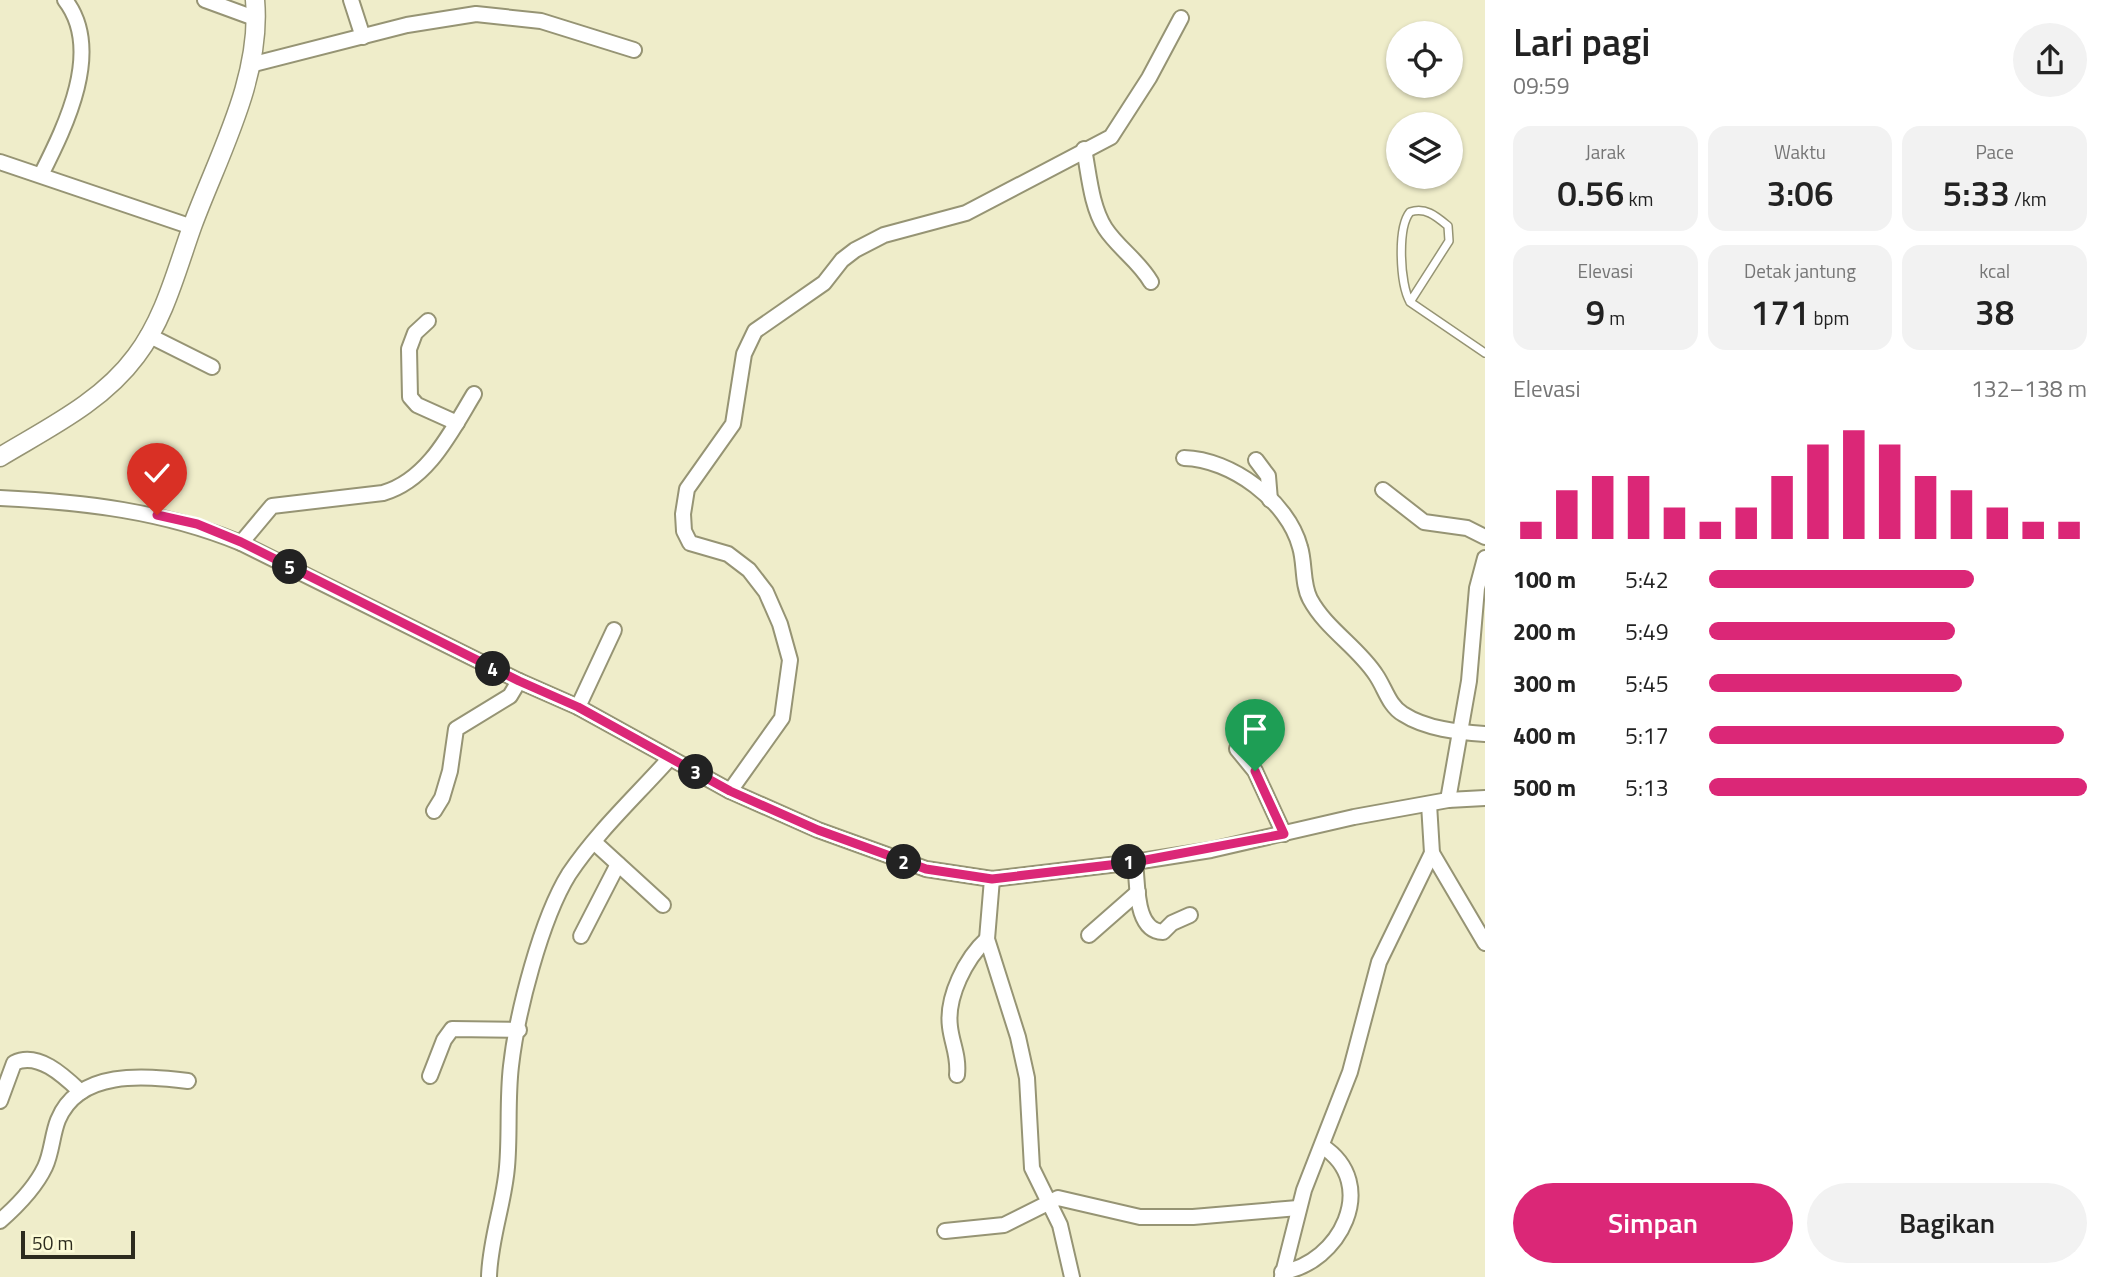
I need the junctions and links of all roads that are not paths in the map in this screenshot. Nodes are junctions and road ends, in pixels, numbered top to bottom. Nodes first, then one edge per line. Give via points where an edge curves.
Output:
1 (65, 0) edge
2 (205, 0) edge
3 (255, 0) edge
4 (351, 0) edge
5 (477, 7) edge
6 (1181, 18) dead end
7 (257, 19) junction
8 (363, 37) junction
9 (634, 50) dead end
10 (250, 65) junction
11 (1084, 149) junction
12 (0, 162) edge
13 (41, 175) junction
14 (192, 227) junction
15 (1151, 282) dead end
16 (1410, 302) junction
17 (428, 321) dead end
18 (148, 335) junction
19 (1485, 353) edge
20 (212, 367) dead end
21 (474, 394) dead end
22 (457, 423) junction
23 (0, 457) edge
24 (1184, 458) dead end
25 (1256, 460) dead end
26 (1383, 491) dead end
27 (0, 498) edge
28 (1270, 500) junction
29 (1485, 537) edge
30 (241, 542) junction
31 (1485, 558) edge
32 (1481, 588) edge
33 (614, 630) dead end
34 (519, 681) junction
35 (578, 707) junction
36 (1458, 732) junction
37 (1485, 734) edge
38 (1237, 749) dead end
39 (670, 758) junction
40 (730, 791) junction
41 (1485, 798) edge
42 (1448, 800) junction
43 (1429, 804) junction
44 (434, 811) dead end
45 (1284, 834) junction
46 (594, 842) junction
47 (1432, 853) junction
48 (1135, 862) junction
49 (618, 864) junction
50 (992, 879) junction
51 (1138, 892) junction
52 (663, 905) dead end
53 (1190, 915) dead end
54 (1089, 935) dead end
55 (581, 936) dead end
56 (988, 939) junction
57 (1485, 943) edge
58 (519, 1030) junction
59 (957, 1075) dead end
60 (430, 1076) dead end
61 (188, 1080) dead end
62 (81, 1092) junction
63 (0, 1101) edge
64 (1322, 1146) junction
65 (1047, 1203) junction
66 (1298, 1208) junction
67 (0, 1221) edge
68 (945, 1231) dead end
69 (1282, 1274) edge
70 (489, 1277) edge
71 (1072, 1277) edge

1 - 13 street via 77,15 80,33 76,91
2 - 7 street
3 - 7 street
4 - 8 street
5 - 8 street
5 - 9 street
6 - 11 street via 1117,130 1104,142
7 - 10 street
8 - 10 street
10 - 14 street
11 - 15 street via 1105,229
11 - 40 street via 966,213 884,235 856,250 824,282 768,320 747,342 733,424 687,489 683,514 690,544 728,554 749,570 766,592 790,660 782,718
12 - 13 street
13 - 14 street
14 - 18 street via 173,285
16 - 16 lane via 1449,241 1448,226 1435,214 1419,209 1410,212 1403,225 1403,282
16 - 19 lane
17 - 22 street via 415,333 409,349 410,397 416,405
18 - 20 street
18 - 23 street via 137,356 95,398
21 - 22 street
22 - 30 street via 437,453 400,488 272,506
24 - 28 street via 1223,467
25 - 28 street via 1268,476
26 - 29 street via 1424,522 1467,528
27 - 30 street via 99,505 157,515 197,524
28 - 36 street via 1287,517 1296,535 1310,598 1375,674 1394,707 1421,723
30 - 34 street
31 - 32 street
32 - 36 street
33 - 35 street
34 - 35 street
34 - 44 street via 510,696 456,729 450,771
35 - 39 street
36 - 37 street
36 - 42 street
38 - 45 street via 1255,771
39 - 40 street
39 - 46 street
40 - 50 street via 818,830 926,869
41 - 42 street
42 - 43 street
43 - 45 street
43 - 47 street
45 - 48 street
46 - 49 street
46 - 58 street via 559,892 528,977
47 - 57 street
47 - 64 street via 1379,962 1350,1072
48 - 50 street
48 - 51 street
49 - 52 street
49 - 55 street
50 - 56 street
51 - 53 street via 1144,920 1158,933
51 - 54 street
56 - 59 street via 978,947 951,1003
56 - 65 street via 1018,1037 1030,1103 1032,1168
58 - 60 street via 452,1029
58 - 70 street via 511,1068 506,1174
61 - 62 street via 117,1078
62 - 63 street via 57,1072 24,1058 14,1063
62 - 67 street via 59,1118 45,1168
64 - 66 street
64 - 69 street via 1346,1176 1351,1208 1336,1237 1318,1255 1302,1268
65 - 66 street via 1063,1198 1130,1215 1169,1218
65 - 68 street via 1004,1226
65 - 71 street via 1060,1225
66 - 69 street

